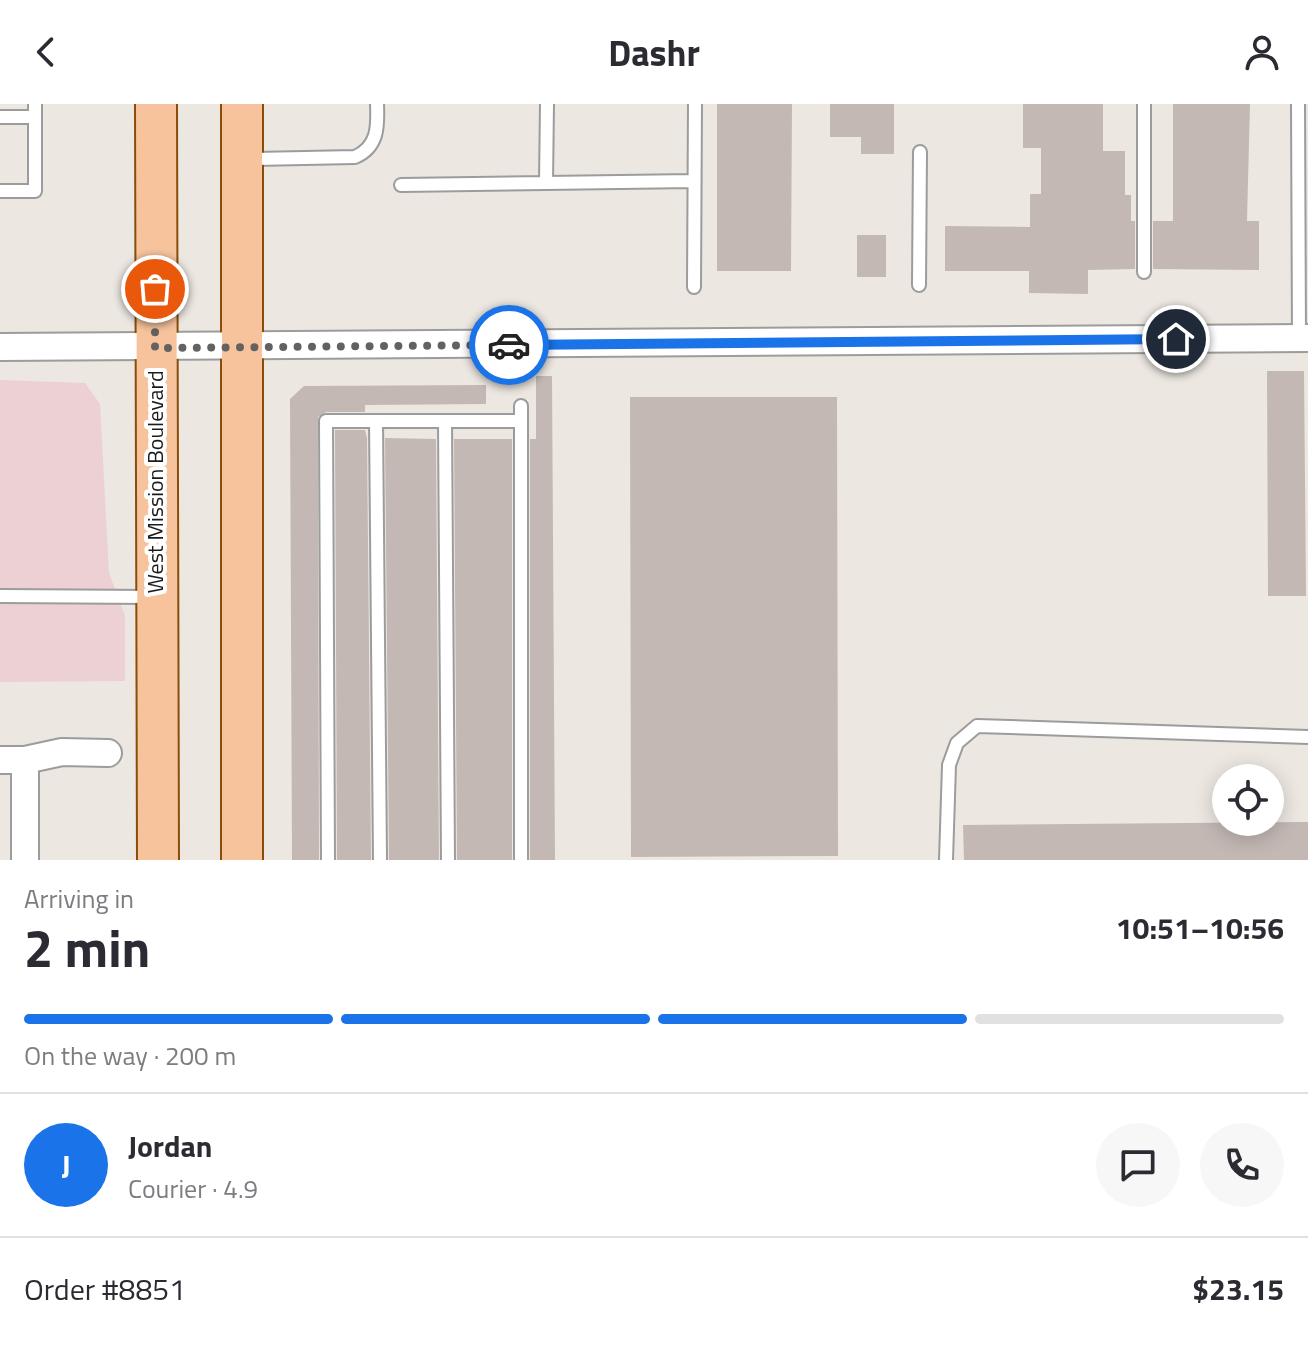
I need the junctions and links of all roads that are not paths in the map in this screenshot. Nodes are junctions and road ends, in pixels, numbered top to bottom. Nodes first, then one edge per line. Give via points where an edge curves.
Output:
1 (156, 104) edge
2 (242, 104) edge
3 (377, 104) edge
4 (547, 104) edge
5 (695, 104) edge
6 (1144, 104) edge
7 (1298, 104) edge
8 (35, 110) edge
9 (0, 117) edge
10 (920, 152) dead end
11 (242, 159) junction
12 (694, 181) junction
13 (546, 183) junction
14 (401, 185) dead end
15 (0, 191) edge
16 (1144, 272) dead end
17 (919, 285) dead end
18 (694, 287) dead end
19 (1304, 338) edge
20 (0, 347) edge
21 (155, 348) junction
22 (242, 348) junction
23 (521, 406) dead end
24 (376, 421) junction
25 (445, 421) junction
26 (521, 421) junction
27 (0, 596) edge
28 (156, 597) junction
29 (1308, 737) edge
30 (108, 753) dead end
31 (12, 760) edge
32 (25, 860) edge
33 (158, 860) edge
34 (242, 860) edge
35 (328, 860) edge
36 (380, 860) edge
37 (448, 860) edge
38 (521, 860) edge
39 (946, 860) edge

1 - 21 main road, West Mission Boulevard
2 - 11 main road
3 - 11 lane via 375,139 368,151 355,157
4 - 13 lane
5 - 12 lane
6 - 16 lane
7 - 19 lane
8 - 9 lane
8 - 15 lane via 35,191
10 - 17 lane
11 - 22 main road
12 - 13 lane
12 - 18 lane
13 - 14 lane
19 - 22 street
20 - 21 street
21 - 22 street
21 - 28 main road, West Mission Boulevard
22 - 34 main road
23 - 26 lane
24 - 25 lane
24 - 35 lane via 326,421
24 - 36 lane
25 - 26 lane
25 - 37 lane
26 - 38 lane
27 - 28 lane
28 - 33 main road, West Mission Boulevard
29 - 39 lane via 977,726 957,743 949,765
30 - 31 street via 62,752
31 - 32 street

